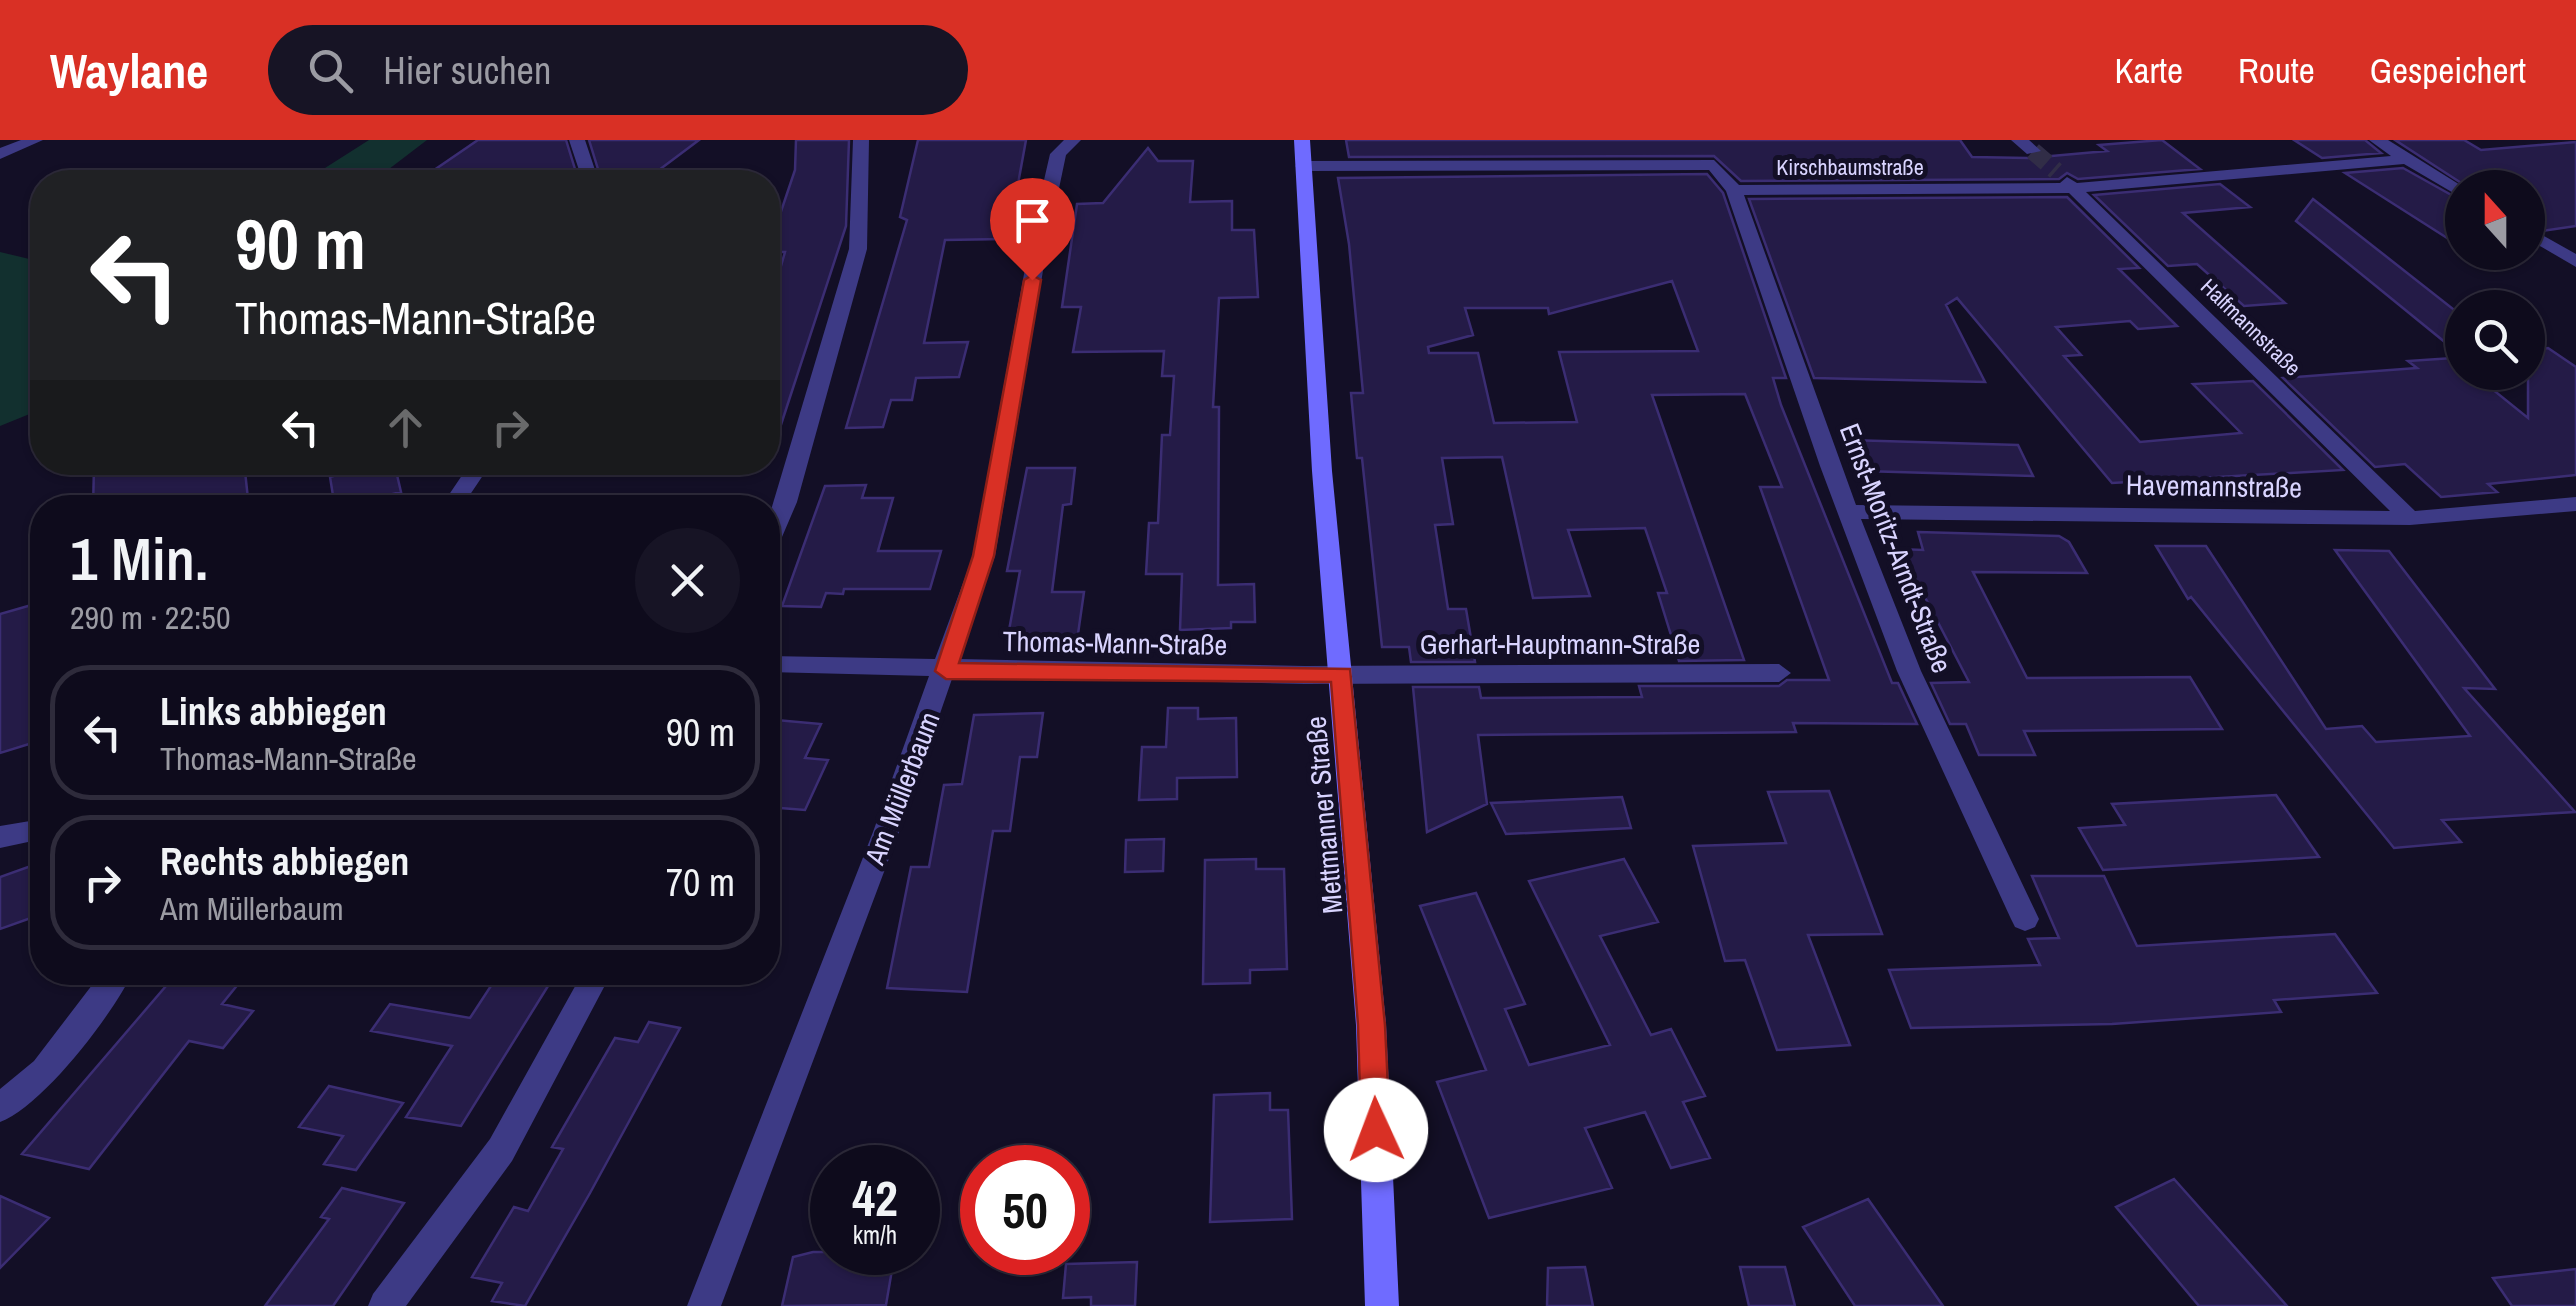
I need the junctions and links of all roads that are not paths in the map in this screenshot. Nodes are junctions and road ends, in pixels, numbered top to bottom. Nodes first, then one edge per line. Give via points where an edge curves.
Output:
1 (35, 140) edge
2 (578, 140) edge
3 (861, 140) edge
4 (2376, 140) edge
5 (1066, 147) edge
6 (1303, 153) edge
7 (0, 154) edge
8 (2407, 158) junction
9 (587, 170) edge
10 (2056, 172) tunnel mouth
11 (2445, 181) edge
12 (2073, 188) junction
13 (1734, 190) junction
14 (2576, 239) edge
15 (2546, 243) joint
16 (2576, 262) edge
17 (2576, 504) edge
18 (1851, 512) junction
19 (780, 516) edge
20 (2410, 518) junction
21 (780, 664) edge
22 (946, 671) junction
23 (1342, 674) junction
24 (1779, 674) dead end
25 (30, 831) edge
26 (0, 837) edge
27 (2026, 919) dead end
28 (109, 985) edge
29 (591, 985) edge
30 (0, 1108) edge
31 (385, 1306) edge
32 (704, 1306) edge
33 (1382, 1306) edge

1 - 7 street
2 - 9 street
3 - 19 street via 858,249
4 - 8 street
5 - 22 street, Am Müllerbaum via 1038,241 984,556
6 - 13 street via 1714,165
6 - 23 main road, Mettmanner Straße
8 - 11 street
8 - 12 street, Kirschbaumstraße
10 - 12 street, Halfmannstraße
12 - 13 street, Kirschbaumstraße
12 - 20 street, Halfmannstraße
13 - 18 street, Ernst-Moritz-Arndt-Straße
14 - 15 street
15 - 16 street
17 - 20 street, Havemannstraße
18 - 20 street, Havemannstraße
18 - 27 street, Ernst-Moritz-Arndt-Straße via 1909,671
21 - 22 street, Thomas-Mann-Straße
22 - 23 street, Thomas-Mann-Straße
22 - 32 street, Am Müllerbaum
23 - 24 street, Gerhart-Hauptmann-Straße
23 - 33 main road, Mettmanner Straße via 1371,1025
25 - 26 street
28 - 30 street via 46,1071
29 - 31 street via 500,1150

